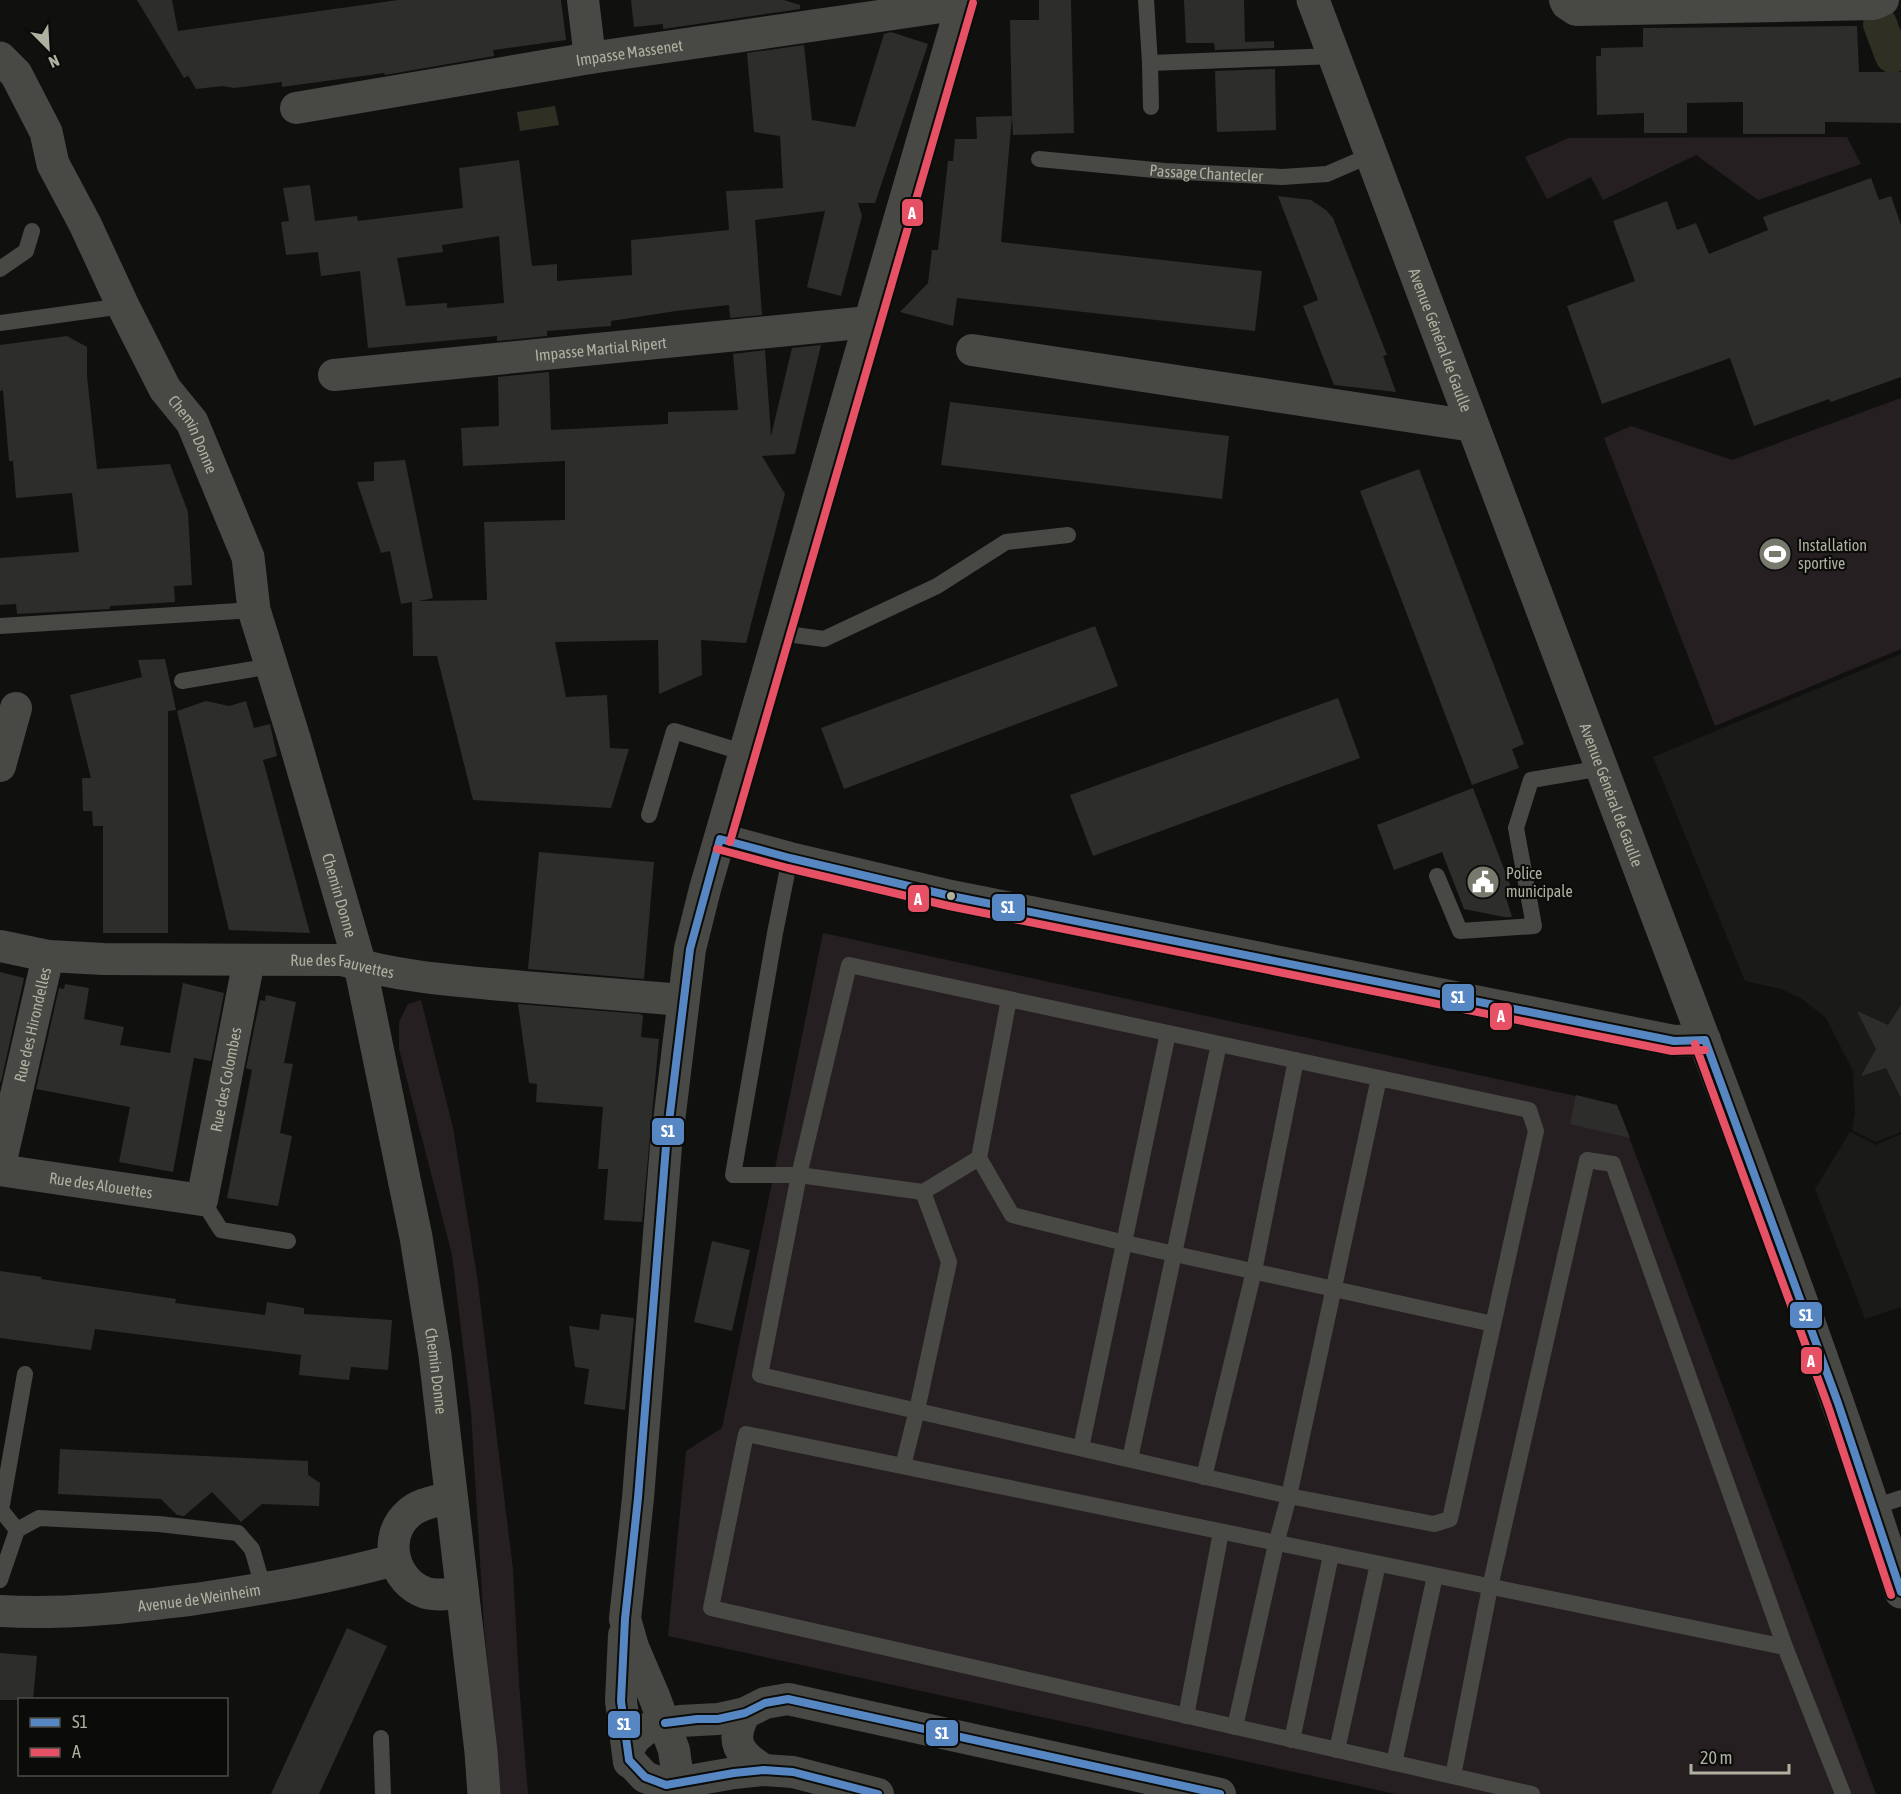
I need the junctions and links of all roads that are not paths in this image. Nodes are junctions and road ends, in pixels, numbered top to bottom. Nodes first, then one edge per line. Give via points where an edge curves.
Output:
1 (583, 0) edge
2 (1146, 0) edge
3 (1313, 0) edge
4 (1565, 0) edge
5 (1883, 0) edge
6 (962, 2) edge
7 (1334, 56) junction
8 (0, 58) edge
9 (590, 58) junction
10 (1150, 63) junction
11 (1151, 107) dead end
12 (296, 108) dead end
13 (1371, 155) junction
14 (1039, 159) dead end
15 (32, 231) dead end
16 (0, 269) edge
17 (123, 306) junction
18 (869, 321) junction
19 (0, 323) edge
20 (972, 350) dead end
21 (334, 375) dead end
22 (1473, 426) junction
23 (1068, 535) dead end
24 (254, 610) junction
25 (0, 626) edge
26 (779, 633) junction
27 (271, 666) junction
28 (182, 681) dead end
29 (16, 708) dead end
30 (745, 753) junction
31 (0, 766) edge
32 (1602, 768) junction
33 (649, 816) dead end
34 (720, 839) junction
35 (790, 858) junction
36 (1437, 876) dead end
37 (0, 946) edge
38 (48, 956) junction
39 (249, 960) junction
40 (360, 965) junction
41 (1009, 999) junction
42 (682, 1000) junction
43 (1168, 1033) junction
44 (1705, 1040) junction
45 (1218, 1044) junction
46 (1296, 1060) junction
47 (1379, 1078) junction
48 (979, 1158) junction
49 (0, 1165) edge
50 (0, 1170) edge
51 (799, 1175) junction
52 (924, 1192) junction
53 (202, 1200) junction
54 (288, 1242) dead end
55 (1125, 1243) junction
56 (1173, 1253) junction
57 (1254, 1270) junction
58 (1334, 1288) junction
59 (1493, 1324) junction
60 (25, 1374) dead end
61 (918, 1410) junction
62 (1081, 1448) junction
63 (1130, 1460) junction
64 (903, 1466) junction
65 (1204, 1477) junction
66 (1289, 1496) junction
67 (451, 1497) junction
68 (1887, 1502) edge
69 (17, 1530) junction
70 (1221, 1532) junction
71 (1276, 1544) junction
72 (1331, 1555) junction
73 (394, 1560) junction
74 (1378, 1564) junction
75 (1435, 1576) junction
76 (0, 1580) edge
77 (1490, 1587) junction
78 (264, 1590) junction
79 (1901, 1592) edge
80 (463, 1593) junction
81 (0, 1611) edge
82 (625, 1619) junction
83 (1785, 1647) junction
84 (745, 1713) junction
85 (1186, 1716) junction
86 (665, 1724) junction
87 (1235, 1727) junction
88 (381, 1738) dead end
89 (1292, 1740) junction
90 (1336, 1750) junction
91 (628, 1755) junction
92 (1394, 1763) junction
93 (764, 1770) junction
94 (1453, 1776) junction
95 (680, 1789) edge
96 (382, 1794) edge
97 (484, 1794) edge
98 (633, 1794) edge
99 (878, 1794) edge
100 (1220, 1794) edge
101 (1532, 1794) edge
102 (1843, 1794) edge

1 - 9 street
2 - 10 lane
3 - 7 street, Avenue Général de Gaulle
4 - 5 street via 1576,10 1874,4
6 - 9 street, Impasse Massenet
6 - 18 street
7 - 10 lane
7 - 13 street, Avenue Général de Gaulle
8 - 17 street, Chemin Donne via 16,74 46,132 53,164 86,224
9 - 12 street, Impasse Massenet
10 - 11 lane
13 - 14 lane, Passage Chantecler via 1326,174 1281,177
13 - 22 street, Avenue Général de Gaulle
15 - 16 lane via 26,251
17 - 19 lane
17 - 24 street, Chemin Donne via 165,389 192,422 248,556
18 - 21 street, Impasse Martial Ripert
18 - 26 street
20 - 22 street
22 - 32 street, Avenue Général de Gaulle
23 - 26 lane via 1006,542 937,586 824,639
24 - 25 lane
24 - 27 street, Chemin Donne
26 - 30 street
27 - 28 lane
27 - 40 street, Chemin Donne
29 - 31 street
30 - 33 lane via 674,731
30 - 34 street
32 - 36 lane via 1531,780 1516,828 1534,927 1460,931
32 - 44 street, Avenue Général de Gaulle
34 - 35 street
34 - 42 street via 690,950
35 - 44 street via 962,898 1674,1041
35 - 51 lane via 733,1175
37 - 38 street, Rue des Fauvettes
38 - 39 street, Rue des Fauvettes
38 - 49 street, Rue des Hirondelles
39 - 40 street, Rue des Fauvettes via 342,960
39 - 53 street, Rue des Colombes
40 - 42 street, Rue des Fauvettes via 471,982
40 - 67 street, Chemin Donne via 416,1237 435,1355
41 - 43 lane
41 - 48 lane
41 - 51 lane via 849,965
42 - 82 street
43 - 45 lane
43 - 55 lane
44 - 68 street, Avenue Général de Gaulle via 1838,1403
45 - 46 lane
45 - 56 lane
46 - 47 lane
46 - 57 lane
47 - 58 lane
47 - 59 lane via 1529,1110 1536,1131
48 - 52 lane
48 - 55 lane via 1012,1215
50 - 53 street, Rue des Alouettes
51 - 52 lane
51 - 61 lane via 760,1375
52 - 61 lane via 948,1262
53 - 54 lane via 220,1230
55 - 56 lane
55 - 62 lane
56 - 57 lane
56 - 63 lane
57 - 58 lane
57 - 65 lane
58 - 59 lane
58 - 66 lane
59 - 66 lane via 1450,1519 1434,1524
60 - 69 lane via 1,1510
61 - 62 lane
61 - 64 lane
62 - 63 lane
63 - 65 lane
64 - 70 lane
64 - 85 lane via 746,1434 711,1608
65 - 66 lane
66 - 71 lane
67 - 73 street via 408,1513 393,1544
67 - 80 street, Chemin Donne
68 - 79 street, Avenue Général de Gaulle
69 - 76 lane
69 - 78 lane via 39,1518 159,1524 238,1533 252,1549
70 - 71 lane
70 - 85 lane
71 - 72 lane
71 - 87 lane
72 - 74 lane
72 - 89 lane
73 - 78 street, Avenue de Weinheim
73 - 80 street via 404,1579 426,1593
74 - 75 lane
74 - 90 lane
75 - 77 lane
75 - 92 lane
77 - 83 lane
77 - 83 lane via 1587,1160 1613,1164
77 - 94 lane
78 - 81 street, Avenue de Weinheim via 141,1606 31,1613
80 - 97 street, Chemin Donne
82 - 86 street
82 - 91 street via 621,1701
83 - 102 lane
84 - 86 street
84 - 93 street via 736,1733 739,1749
84 - 100 street via 765,1702 788,1699
85 - 87 lane
86 - 91 street via 646,1729 635,1738
86 - 95 street
87 - 89 lane
88 - 96 lane
89 - 90 lane
90 - 92 lane
91 - 95 street via 645,1777
91 - 98 street
92 - 94 lane
93 - 95 street via 734,1773
93 - 99 street via 793,1772
94 - 101 lane

